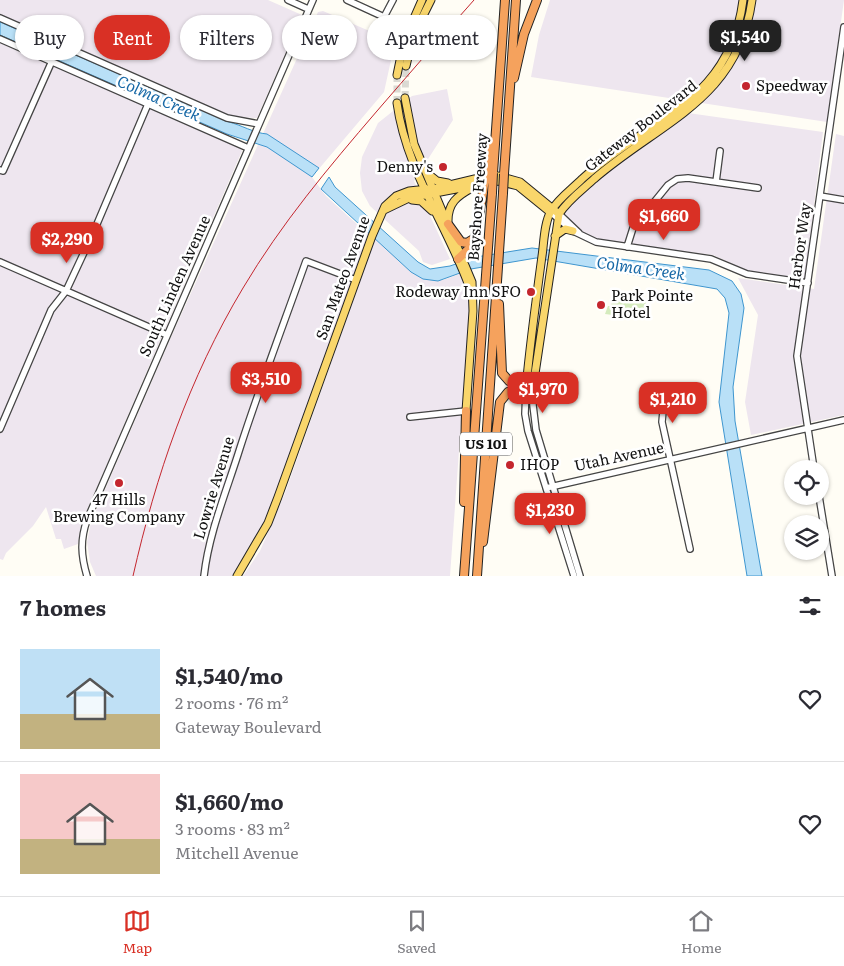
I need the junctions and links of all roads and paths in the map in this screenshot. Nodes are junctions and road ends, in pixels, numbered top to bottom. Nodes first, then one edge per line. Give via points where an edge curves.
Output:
1 (288, 0) edge
2 (313, 0) edge
3 (347, 0) edge
4 (394, 0) edge
5 (422, 0) edge
6 (431, 0) edge
7 (516, 0) edge
8 (537, 0) edge
9 (743, 0) edge
10 (752, 0) edge
11 (505, 2) edge
12 (308, 9) junction
13 (0, 18) edge
14 (844, 26) edge
15 (0, 39) edge
16 (52, 62) junction
17 (406, 66) tunnel mouth
18 (514, 70) junction
19 (397, 76) tunnel mouth
20 (404, 98) tunnel mouth
21 (148, 104) junction
22 (397, 104) tunnel mouth
23 (258, 126) junction
24 (249, 146) junction
25 (720, 151) dead end
26 (421, 163) junction
27 (0, 170) edge
28 (416, 170) junction
29 (716, 182) junction
30 (458, 183) junction
31 (481, 184) junction
32 (758, 188) dead end
33 (409, 191) junction
34 (430, 192) junction
35 (488, 192) junction
36 (820, 196) junction
37 (404, 200) junction
38 (844, 200) edge
39 (384, 210) junction
40 (552, 210) junction
41 (435, 212) junction
42 (558, 216) junction
43 (448, 224) junction
44 (573, 232) junction
45 (582, 236) junction
46 (475, 238) junction
47 (554, 241) junction
48 (627, 247) junction
49 (461, 258) junction
50 (0, 262) edge
51 (497, 272) junction
52 (356, 280) junction
53 (808, 283) junction
54 (52, 285) junction
55 (66, 291) junction
56 (76, 295) junction
57 (55, 304) junction
58 (167, 335) junction
59 (529, 386) junction
60 (665, 389) dead end
61 (512, 390) junction
62 (557, 390) dead end
63 (525, 399) junction
64 (466, 411) junction
65 (410, 417) dead end
66 (844, 420) edge
67 (807, 428) junction
68 (0, 429) edge
69 (670, 459) junction
70 (812, 460) edge
71 (552, 486) junction
72 (546, 488) junction
73 (820, 505) edge
74 (466, 546) junction
75 (690, 549) dead end
76 (477, 574) edge
77 (87, 576) edge
78 (204, 576) edge
79 (237, 576) edge
80 (464, 576) edge
81 (574, 576) edge
82 (580, 576) edge
83 (832, 576) edge

1 - 12 street
2 - 12 street, South Linden Avenue
3 - 4 street via 384,17
5 - 19 main road via 404,41
6 - 17 main road via 416,29
7 - 18 highway
8 - 18 highway
9 - 40 main road, Gateway Boulevard via 732,46 706,85 600,165
10 - 42 main road, Gateway Boulevard via 741,44 717,84 601,173 569,201
11 - 35 highway, Bayshore Freeway, bridge via 496,136 488,154
12 - 23 street, South Linden Avenue
13 - 23 street via 227,118
14 - 36 street, Harbor Way
15 - 16 street
16 - 21 street
16 - 27 street via 3,171
18 - 51 highway, Bayshore Freeway / US 101, bridge
20 - 26 main road
21 - 24 street
21 - 55 street
22 - 28 main road
23 - 24 street, South Linden Avenue
24 - 58 street, South Linden Avenue
25 - 29 street
26 - 30 main road via 437,182
26 - 34 main road
28 - 33 main road via 416,184
28 - 34 main road
29 - 32 street
29 - 48 street via 688,178 672,182 633,228
30 - 34 main road
30 - 40 main road via 483,177 506,177 526,185
31 - 34 main road
31 - 40 main road via 511,183
31 - 43 main road via 453,201
33 - 34 main road, San Mateo Avenue
33 - 39 main road, San Mateo Avenue via 392,199
34 - 37 main road, San Mateo Avenue
34 - 41 main road
34 - 43 main road
35 - 46 highway
35 - 74 highway, Bayshore Freeway / US 101 via 488,247
36 - 38 street
36 - 53 street, Harbor Way
37 - 39 main road, San Mateo Avenue
37 - 41 main road via 421,201
39 - 52 main road, San Mateo Avenue via 376,223
40 - 42 main road
40 - 59 main road via 544,243
41 - 49 main road
42 - 44 street
42 - 45 street
42 - 47 main road
43 - 46 highway via 461,242 467,243
43 - 49 main road
44 - 45 street
44 - 47 main road via 561,230
45 - 48 street via 596,242
46 - 49 highway via 472,247
47 - 59 main road
48 - 53 street via 711,259 747,274
49 - 64 main road via 472,296
50 - 54 street
51 - 59 highway via 502,373 509,381
51 - 76 highway, Bayshore Freeway / US 101
52 - 78 street, Lowrie Avenue via 306,261 243,435 216,521
52 - 79 main road, San Mateo Avenue via 278,497 258,542
53 - 67 street, Harbor Way via 797,360
54 - 55 street
54 - 57 street via 56,292
55 - 56 street
55 - 57 street
56 - 57 street
56 - 58 street
57 - 68 street
58 - 77 street, South Linden Avenue via 87,520 81,546
59 - 61 highway
59 - 62 street
59 - 63 street
59 - 71 street via 534,422
60 - 69 street via 662,419
61 - 63 highway
61 - 76 highway via 503,395 499,406 486,525
63 - 72 street via 528,431
64 - 65 street
64 - 74 highway
66 - 67 street, Utah Avenue
67 - 69 street, Utah Avenue
67 - 70 street, Harbor Way
69 - 71 street, Utah Avenue
69 - 75 street
71 - 72 street, Utah Avenue
71 - 82 street
72 - 81 street
73 - 83 street
74 - 80 highway, Bayshore Freeway / US 101

